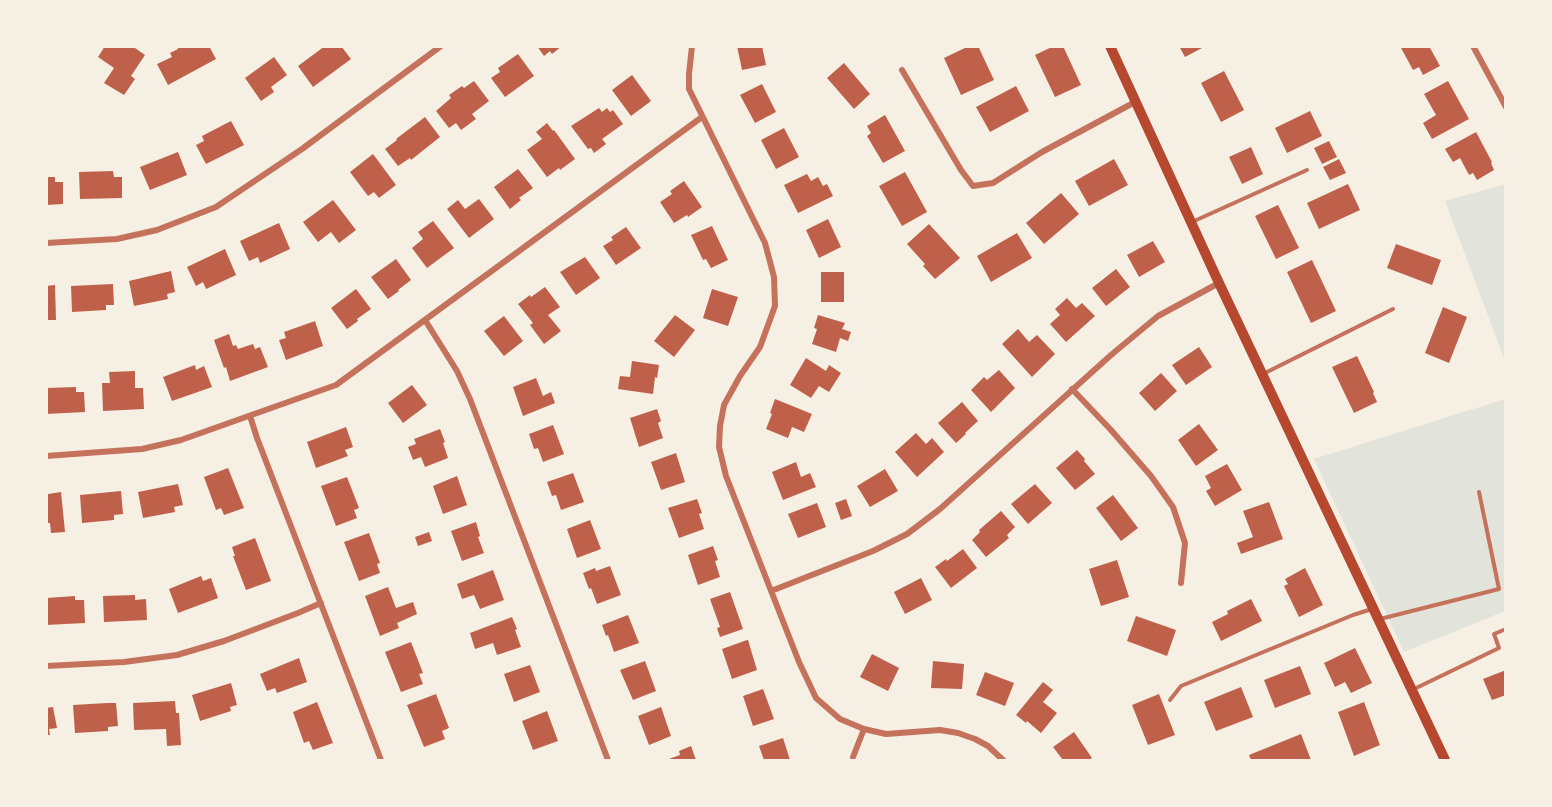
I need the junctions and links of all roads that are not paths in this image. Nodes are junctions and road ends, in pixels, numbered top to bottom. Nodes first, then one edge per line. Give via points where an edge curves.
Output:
1 (441, 46) edge
2 (692, 46) edge
3 (1110, 46) edge
4 (1473, 46) edge
5 (902, 70) dead end
6 (1135, 102) junction
7 (1506, 107) edge
8 (702, 117) junction
9 (1307, 170) dead end
10 (1191, 223) junction
11 (46, 243) edge
12 (1219, 284) junction
13 (1393, 309) dead end
14 (425, 320) junction
15 (1262, 374) junction
16 (1072, 389) junction
17 (250, 416) junction
18 (46, 456) edge
19 (1479, 492) dead end
20 (1181, 583) dead end
21 (771, 591) junction
22 (321, 603) junction
23 (1373, 609) junction
24 (1378, 620) junction
25 (1506, 629) edge
26 (46, 666) edge
27 (1412, 691) junction
28 (1170, 700) dead end
29 (864, 729) junction
30 (853, 757) dead end
31 (381, 760) edge
32 (608, 760) edge
33 (1004, 760) edge
34 (1445, 760) edge

1 - 11 street via 216,207 157,231 117,239
2 - 8 street via 689,89
3 - 6 main road
4 - 7 street
5 - 6 street via 973,186 993,183
6 - 10 main road
8 - 14 street
8 - 21 street via 765,243 774,277 775,306 760,347 724,405 719,447 726,476
9 - 10 lane
10 - 12 main road
12 - 15 main road
12 - 16 street via 1158,316
13 - 15 lane
14 - 17 street via 336,385
14 - 32 street via 470,399
15 - 23 main road
16 - 20 street via 1173,507 1185,543
16 - 21 street via 907,534
17 - 18 street via 142,449
17 - 22 street
19 - 24 lane via 1499,589
21 - 29 street via 816,698 840,719
22 - 26 street via 177,655
22 - 31 street
23 - 24 main road
23 - 28 lane via 1181,686
24 - 27 main road
25 - 27 lane via 1494,634 1499,648
27 - 34 main road
29 - 30 street
29 - 33 street via 886,734 940,730 958,733 988,746

